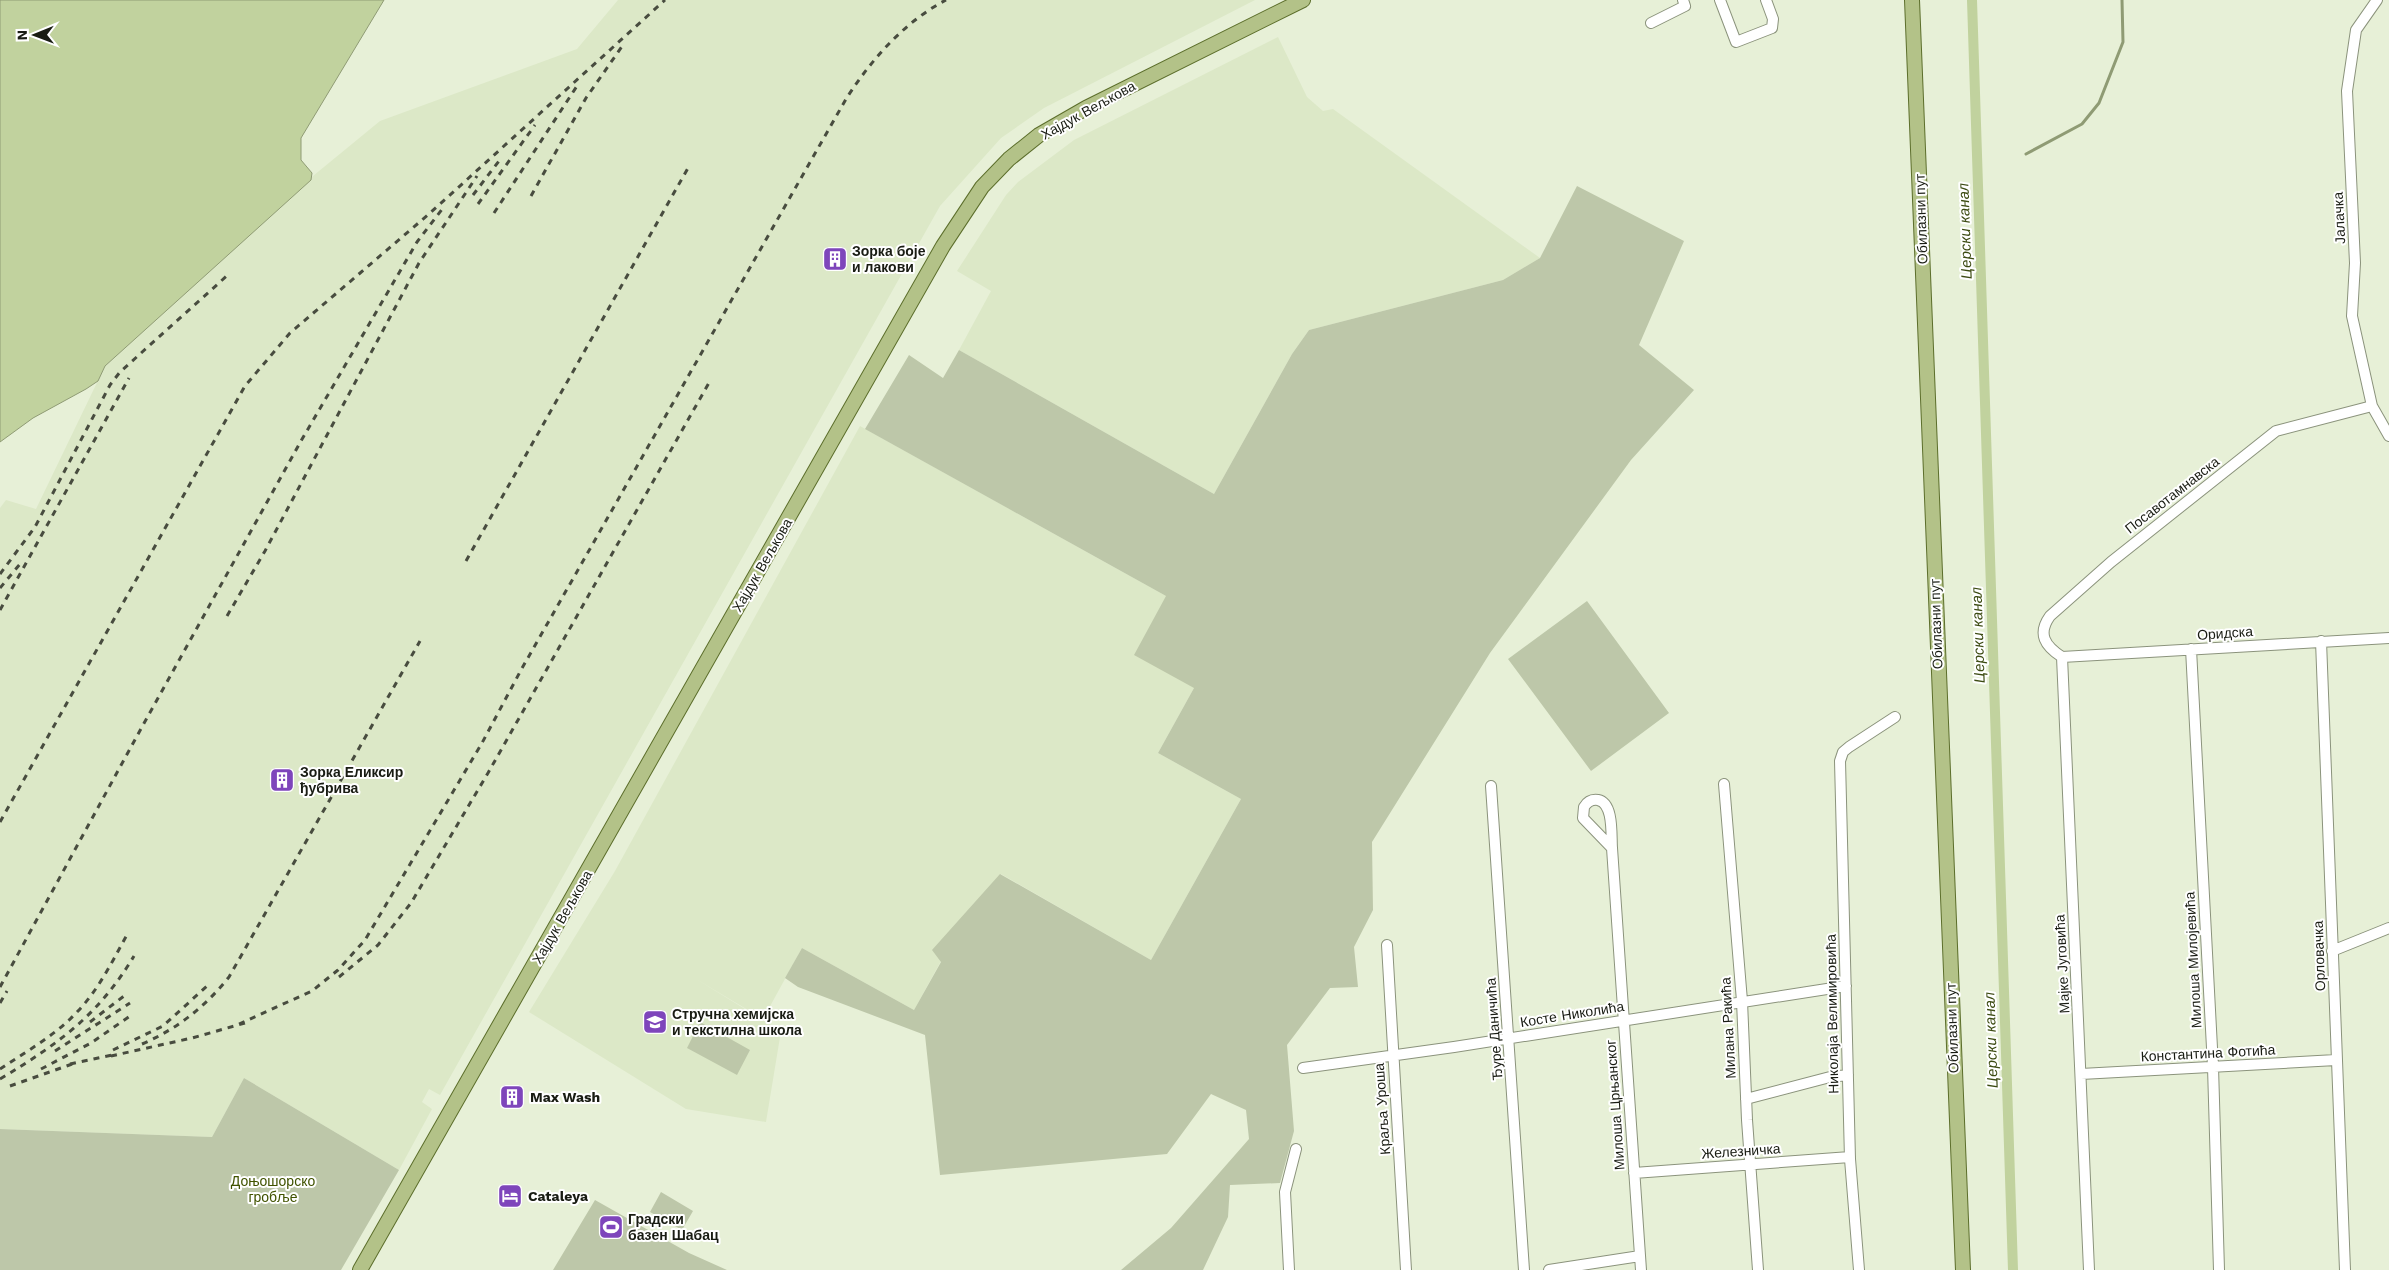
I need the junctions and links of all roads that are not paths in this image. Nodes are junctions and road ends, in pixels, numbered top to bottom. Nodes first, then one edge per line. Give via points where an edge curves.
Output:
1 (1303, 0) edge
2 (1683, 0) edge
3 (1720, 0) edge
4 (1766, 0) edge
5 (1912, 0) edge
6 (2377, 0) edge
7 (1652, 23) dead end
8 (2372, 406) junction
9 (2389, 436) edge
10 (2389, 638) edge
11 (2321, 641) junction
12 (2191, 649) junction
13 (2062, 657) junction
14 (1895, 717) dead end
15 (1724, 784) dead end
16 (1490, 786) dead end
17 (1612, 848) dead end
18 (2389, 928) edge
19 (1386, 945) dead end
20 (2332, 951) junction
21 (1846, 986) junction
22 (1742, 1001) junction
23 (1623, 1020) junction
24 (1509, 1038) junction
25 (1392, 1056) junction
26 (2336, 1060) junction
27 (2212, 1067) junction
28 (1303, 1068) dead end
29 (2081, 1074) junction
30 (1848, 1075) junction
31 (1746, 1099) junction
32 (1296, 1150) dead end
33 (1850, 1157) junction
34 (1750, 1165) junction
35 (1634, 1173) junction
36 (1640, 1256) junction
37 (360, 1270) edge
38 (1289, 1270) edge
39 (1406, 1270) edge
40 (1524, 1270) edge
41 (1549, 1270) edge
42 (1641, 1270) edge
43 (1758, 1270) edge
44 (1859, 1270) edge
45 (1961, 1270) edge
46 (2089, 1270) edge
47 (2219, 1270) edge
48 (2345, 1270) edge

1 - 37 main road, Хајдук Вељкова via 1048,130 1010,159 975,195
2 - 7 street via 1685,6 1681,10
3 - 4 street via 1736,42 1772,28 1773,19
5 - 45 main road, Обилазни пут
6 - 8 street, Јалачка via 2356,30 2347,91 2355,263 2352,316
8 - 9 street, Јалачка
8 - 13 street, Посавотамнавска via 2276,430 2111,562 2050,616 2044,626 2047,643
10 - 11 street, Оридска
11 - 12 street, Оридска
11 - 20 street, Орловачка
12 - 13 street, Оридска
12 - 27 street, Милоша Милојевића
13 - 29 street, Мајке Југовића
14 - 21 street, Николаја Велимировића via 1849,747 1841,756
15 - 22 street, Милана Ракића
16 - 24 street, Ђуре Даничића
17 - 23 street, Милоша Црњанског
18 - 20 street
19 - 25 street, Краља Уроша
20 - 26 street, Орловачка
21 - 22 street, Косте Николића
21 - 30 street, Николаја Велимировића
22 - 23 street, Косте Николића
22 - 31 street, Милана Ракића
23 - 24 street, Косте Николића
23 - 35 street, Милоша Црњанског
24 - 25 street, Косте Николића
24 - 40 street, Ђуре Даничића
25 - 28 street, Косте Николића
25 - 39 street, Краља Уроша
26 - 27 street, Константина Фотића
26 - 48 street, Орловачка
27 - 29 street, Константина Фотића
27 - 47 street, Милоша Милојевића
29 - 46 street, Мајке Југовића
30 - 31 street
30 - 33 street, Николаја Велимировића
31 - 34 street, Милана Ракића
32 - 38 street via 1285,1192
33 - 34 street, Железничка
33 - 44 street, Николаја Велимировића
34 - 35 street, Железничка
34 - 43 street, Милана Ракића
35 - 36 street, Милоша Црњанског
36 - 41 street
36 - 42 street, Милоша Црњанског

